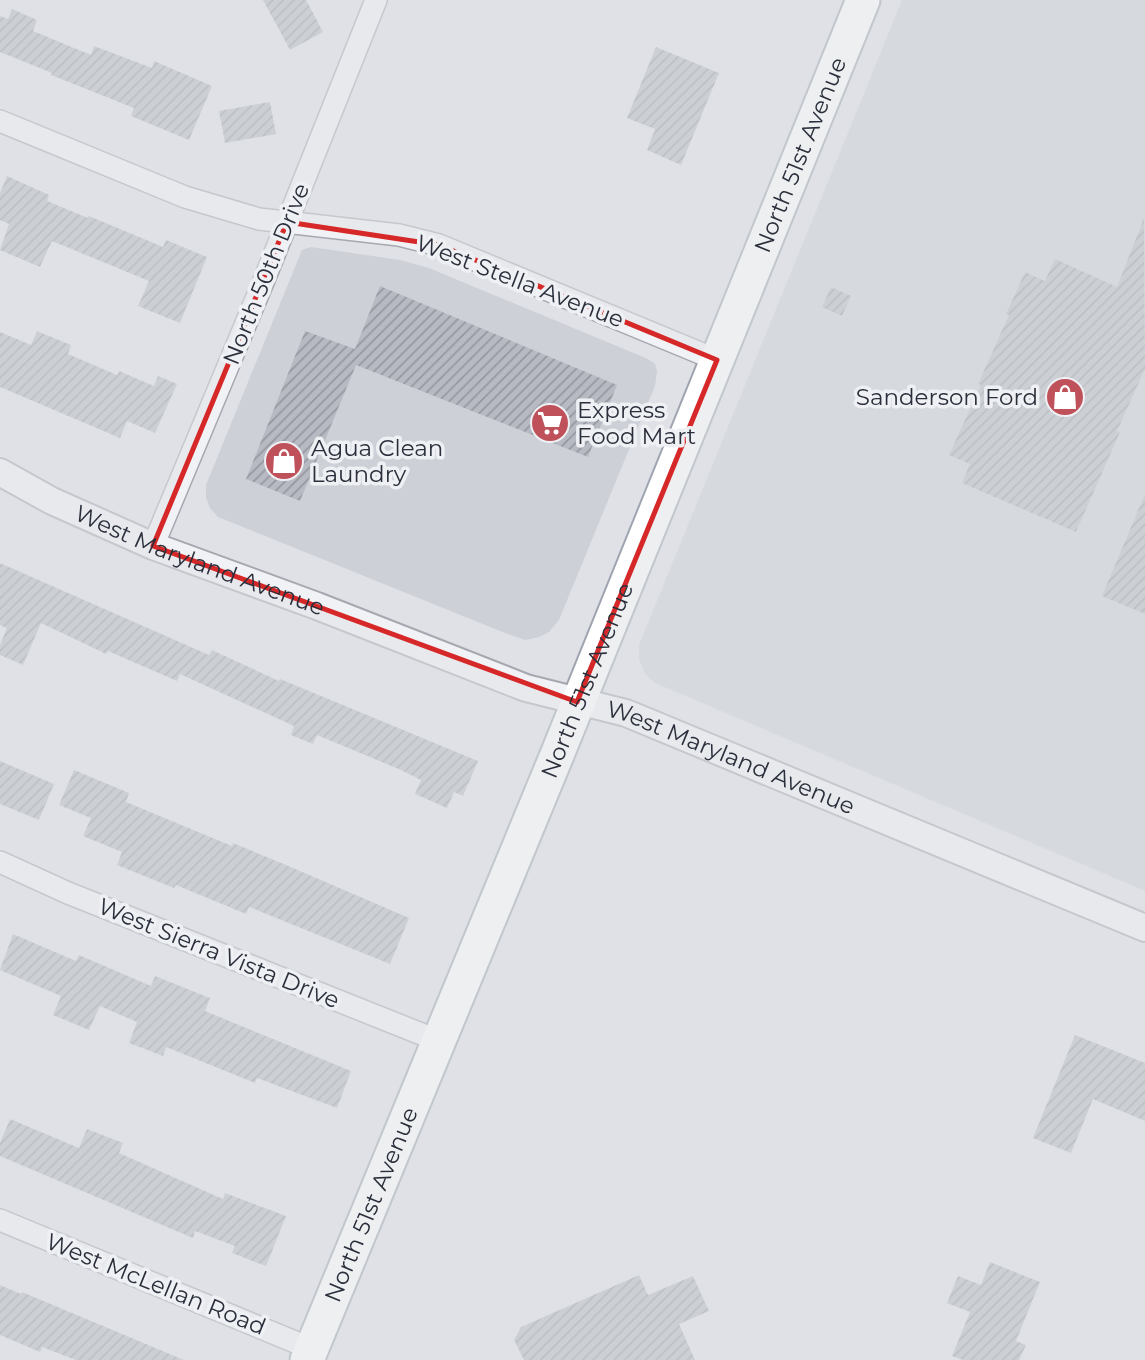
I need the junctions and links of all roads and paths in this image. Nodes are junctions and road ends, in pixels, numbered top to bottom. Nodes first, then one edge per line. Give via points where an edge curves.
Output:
1 (376, 0) edge
2 (863, 0) edge
3 (0, 121) edge
4 (287, 222) junction
5 (717, 360) junction
6 (0, 472) edge
7 (153, 546) junction
8 (577, 702) junction
9 (0, 862) edge
10 (1145, 928) edge
11 (439, 1041) junction
12 (0, 1220) edge
13 (310, 1354) edge

1 - 4 street, North 50th Drive
2 - 5 main road, North 51st Avenue
3 - 4 street, West Stella Avenue via 185,197 259,219
4 - 5 street, West Stella Avenue via 399,235 439,245
4 - 7 street, North 50th Drive
5 - 8 main road, North 51st Avenue
6 - 7 street, West Maryland Avenue
7 - 8 street, West Maryland Avenue via 526,688
8 - 10 street, West Maryland Avenue via 626,713
8 - 11 main road, North 51st Avenue
9 - 11 street, West Sierra Vista Drive
11 - 13 main road, North 51st Avenue
12 - 13 street, West McLellan Road

